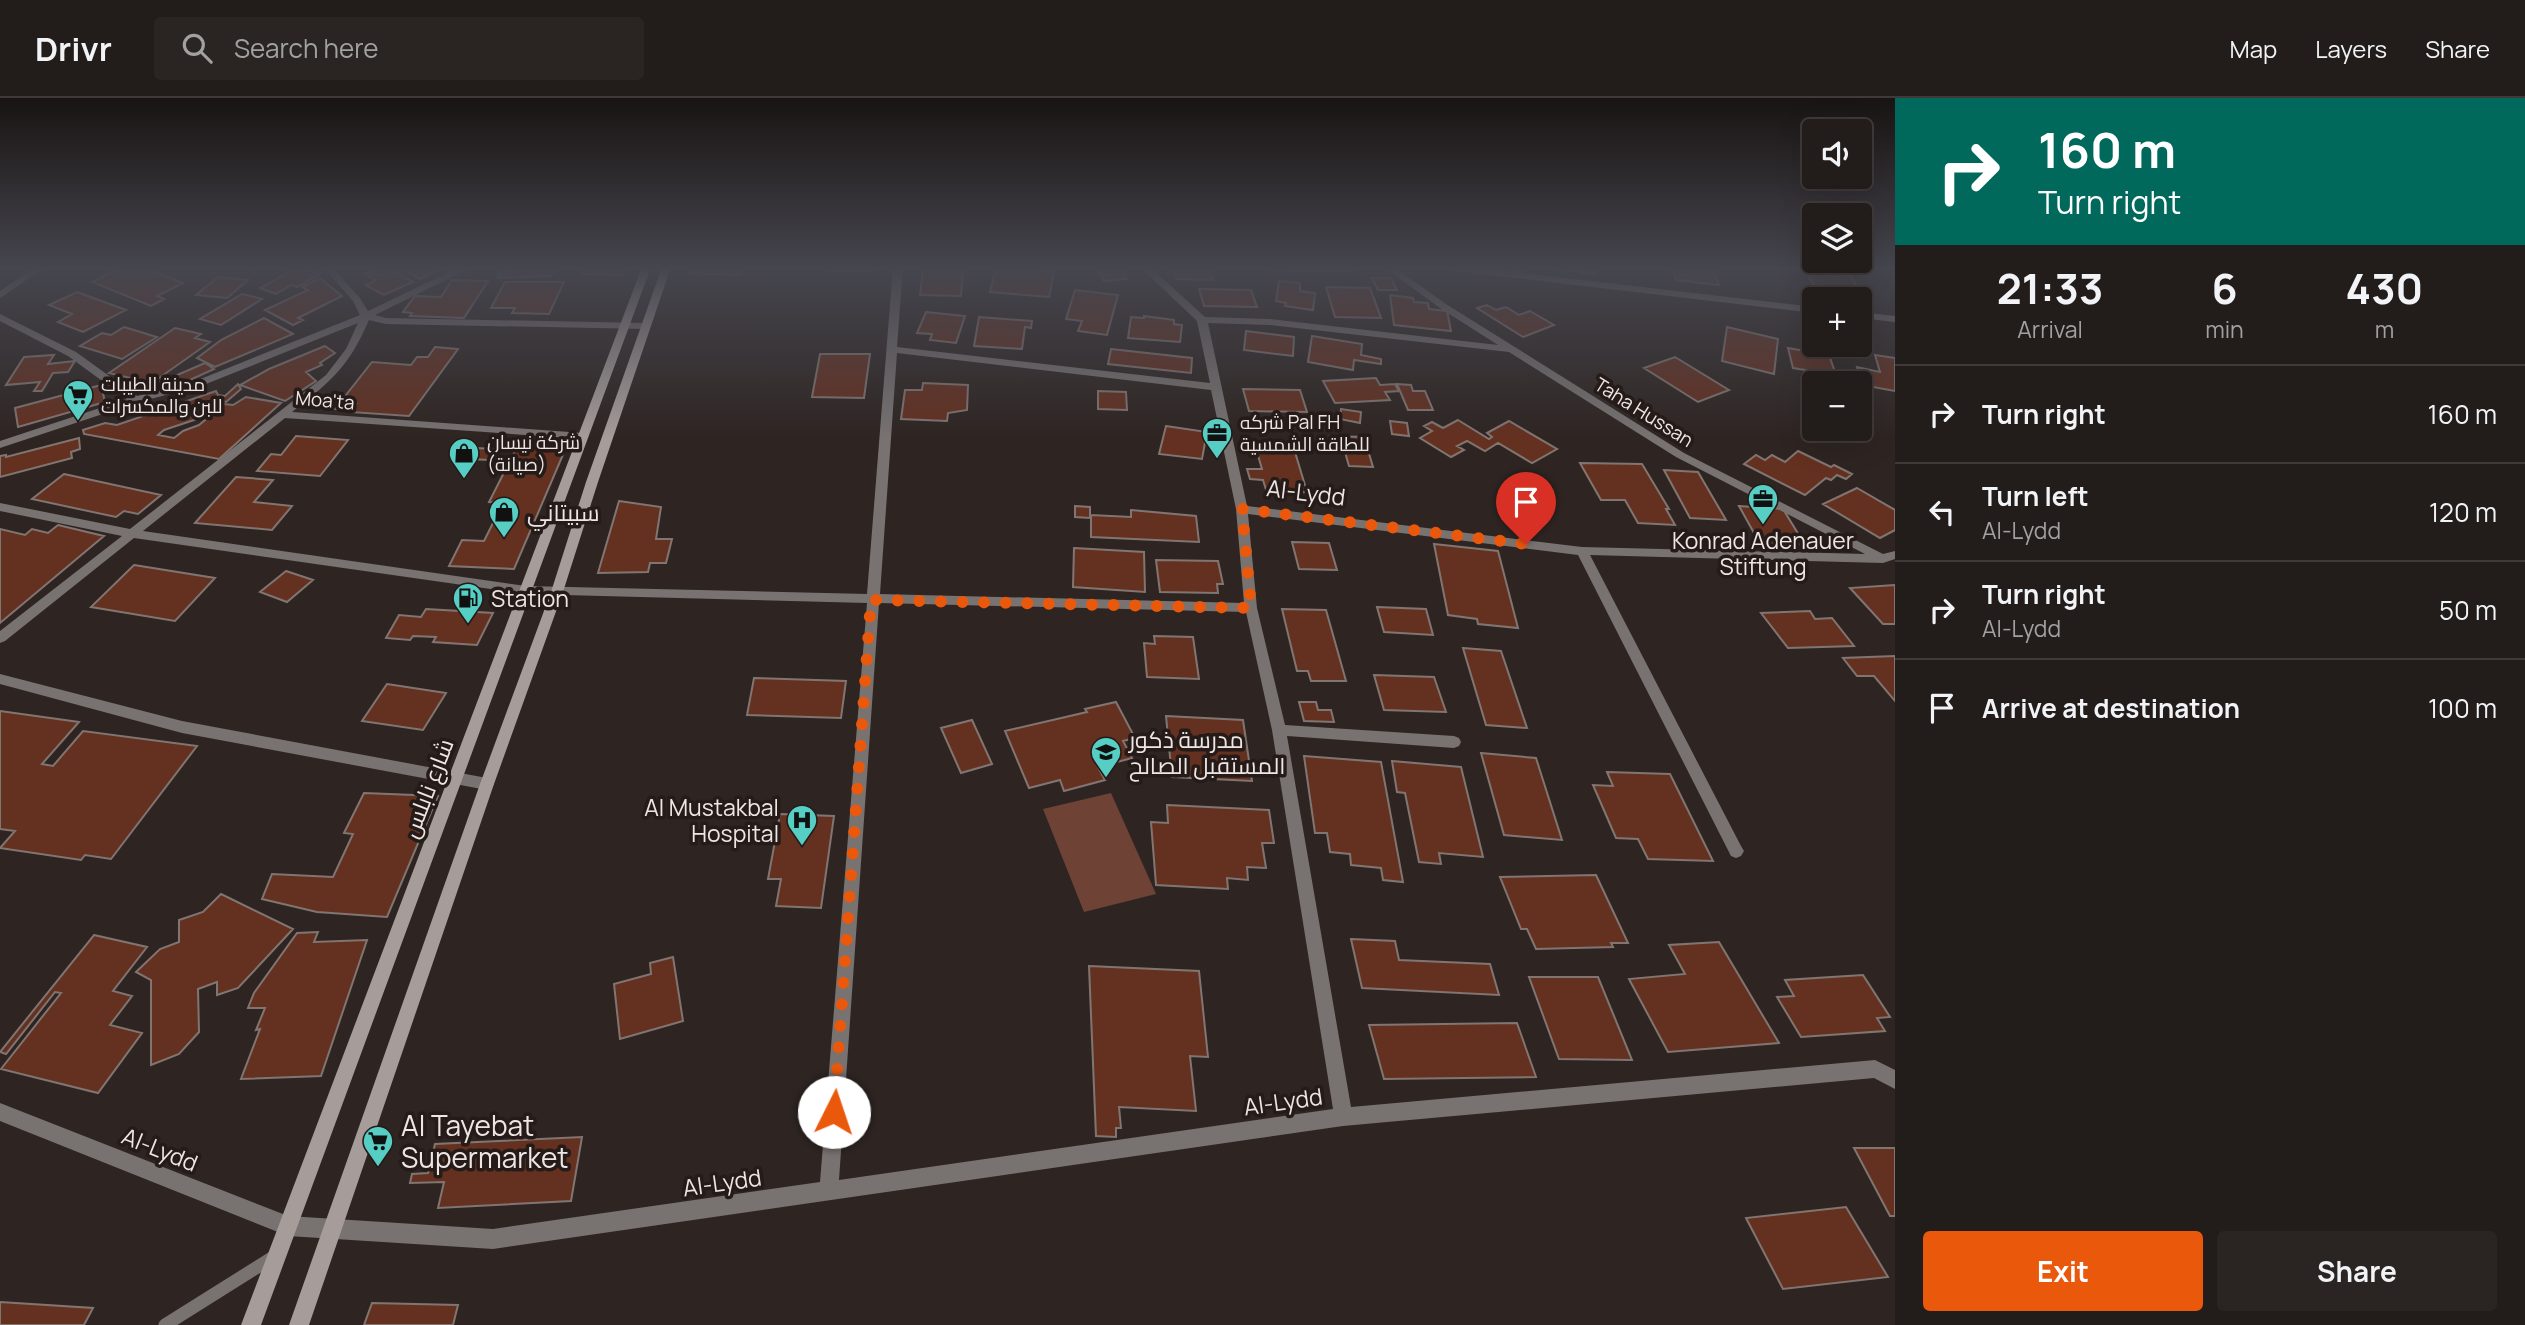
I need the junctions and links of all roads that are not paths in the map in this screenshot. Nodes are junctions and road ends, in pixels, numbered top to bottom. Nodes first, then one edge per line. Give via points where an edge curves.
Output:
1 (14, 324) edge
2 (345, 324) edge
3 (362, 324) edge
4 (542, 324) edge
5 (895, 324) edge
6 (1203, 324) edge
7 (1290, 324) edge
8 (1474, 324) edge
9 (625, 326) junction
10 (646, 326) joint
11 (1511, 349) junction
12 (893, 351) junction
13 (1217, 387) junction
14 (135, 400) junction
15 (285, 415) junction
16 (583, 436) junction
17 (0, 445) edge
18 (0, 507) edge
19 (1242, 509) junction
20 (134, 534) junction
21 (1582, 551) junction
22 (1891, 559) edge
23 (526, 590) junction
24 (557, 592) junction
25 (871, 600) junction
26 (1251, 608) junction
27 (0, 638) edge
28 (0, 680) edge
29 (1279, 730) junction
30 (1454, 742) dead end
31 (454, 780) junction
32 (487, 784) junction
33 (1735, 851) dead end
34 (1895, 1080) edge
35 (0, 1112) edge
36 (1343, 1117) junction
37 (829, 1192) junction
38 (288, 1226) junction
39 (332, 1230) junction
40 (277, 1255) junction
41 (165, 1325) edge
42 (251, 1325) edge
43 (299, 1325) edge

1 - 14 street via 72,354
2 - 14 street via 197,384
3 - 15 street, Moa'ta via 330,377
4 - 9 street
5 - 12 street
6 - 13 street
7 - 11 street
8 - 11 street, Taha Hussan
9 - 10 street
9 - 16 main road, شارع نابلس
10 - 24 main road
11 - 22 street, Taha Hussan via 1680,455
12 - 13 street
12 - 25 street
13 - 19 street
14 - 17 street
15 - 16 street, Moa'ta
15 - 20 street
16 - 23 main road, شارع نابلس
18 - 20 street
19 - 21 street, Al-Lydd
19 - 26 street, Al-Lydd
20 - 23 street
20 - 27 street
21 - 22 street, Al-Lydd
21 - 33 street
23 - 24 street
23 - 31 main road, شارع نابلس
24 - 25 street
24 - 32 main road
25 - 26 street
25 - 37 street
26 - 29 street, Al-Lydd
28 - 31 street via 182,727
29 - 30 street
29 - 36 street, Al-Lydd
31 - 32 street
31 - 38 main road, شارع نابلس
32 - 39 main road
34 - 36 street via 1875,1069
35 - 38 street, Al-Lydd
36 - 37 street, Al-Lydd
37 - 39 street, Al-Lydd via 494,1239
38 - 39 street, Al-Lydd
38 - 40 main road, شارع نابلس
39 - 43 main road
40 - 41 lane
40 - 42 main road, شارع نابلس

